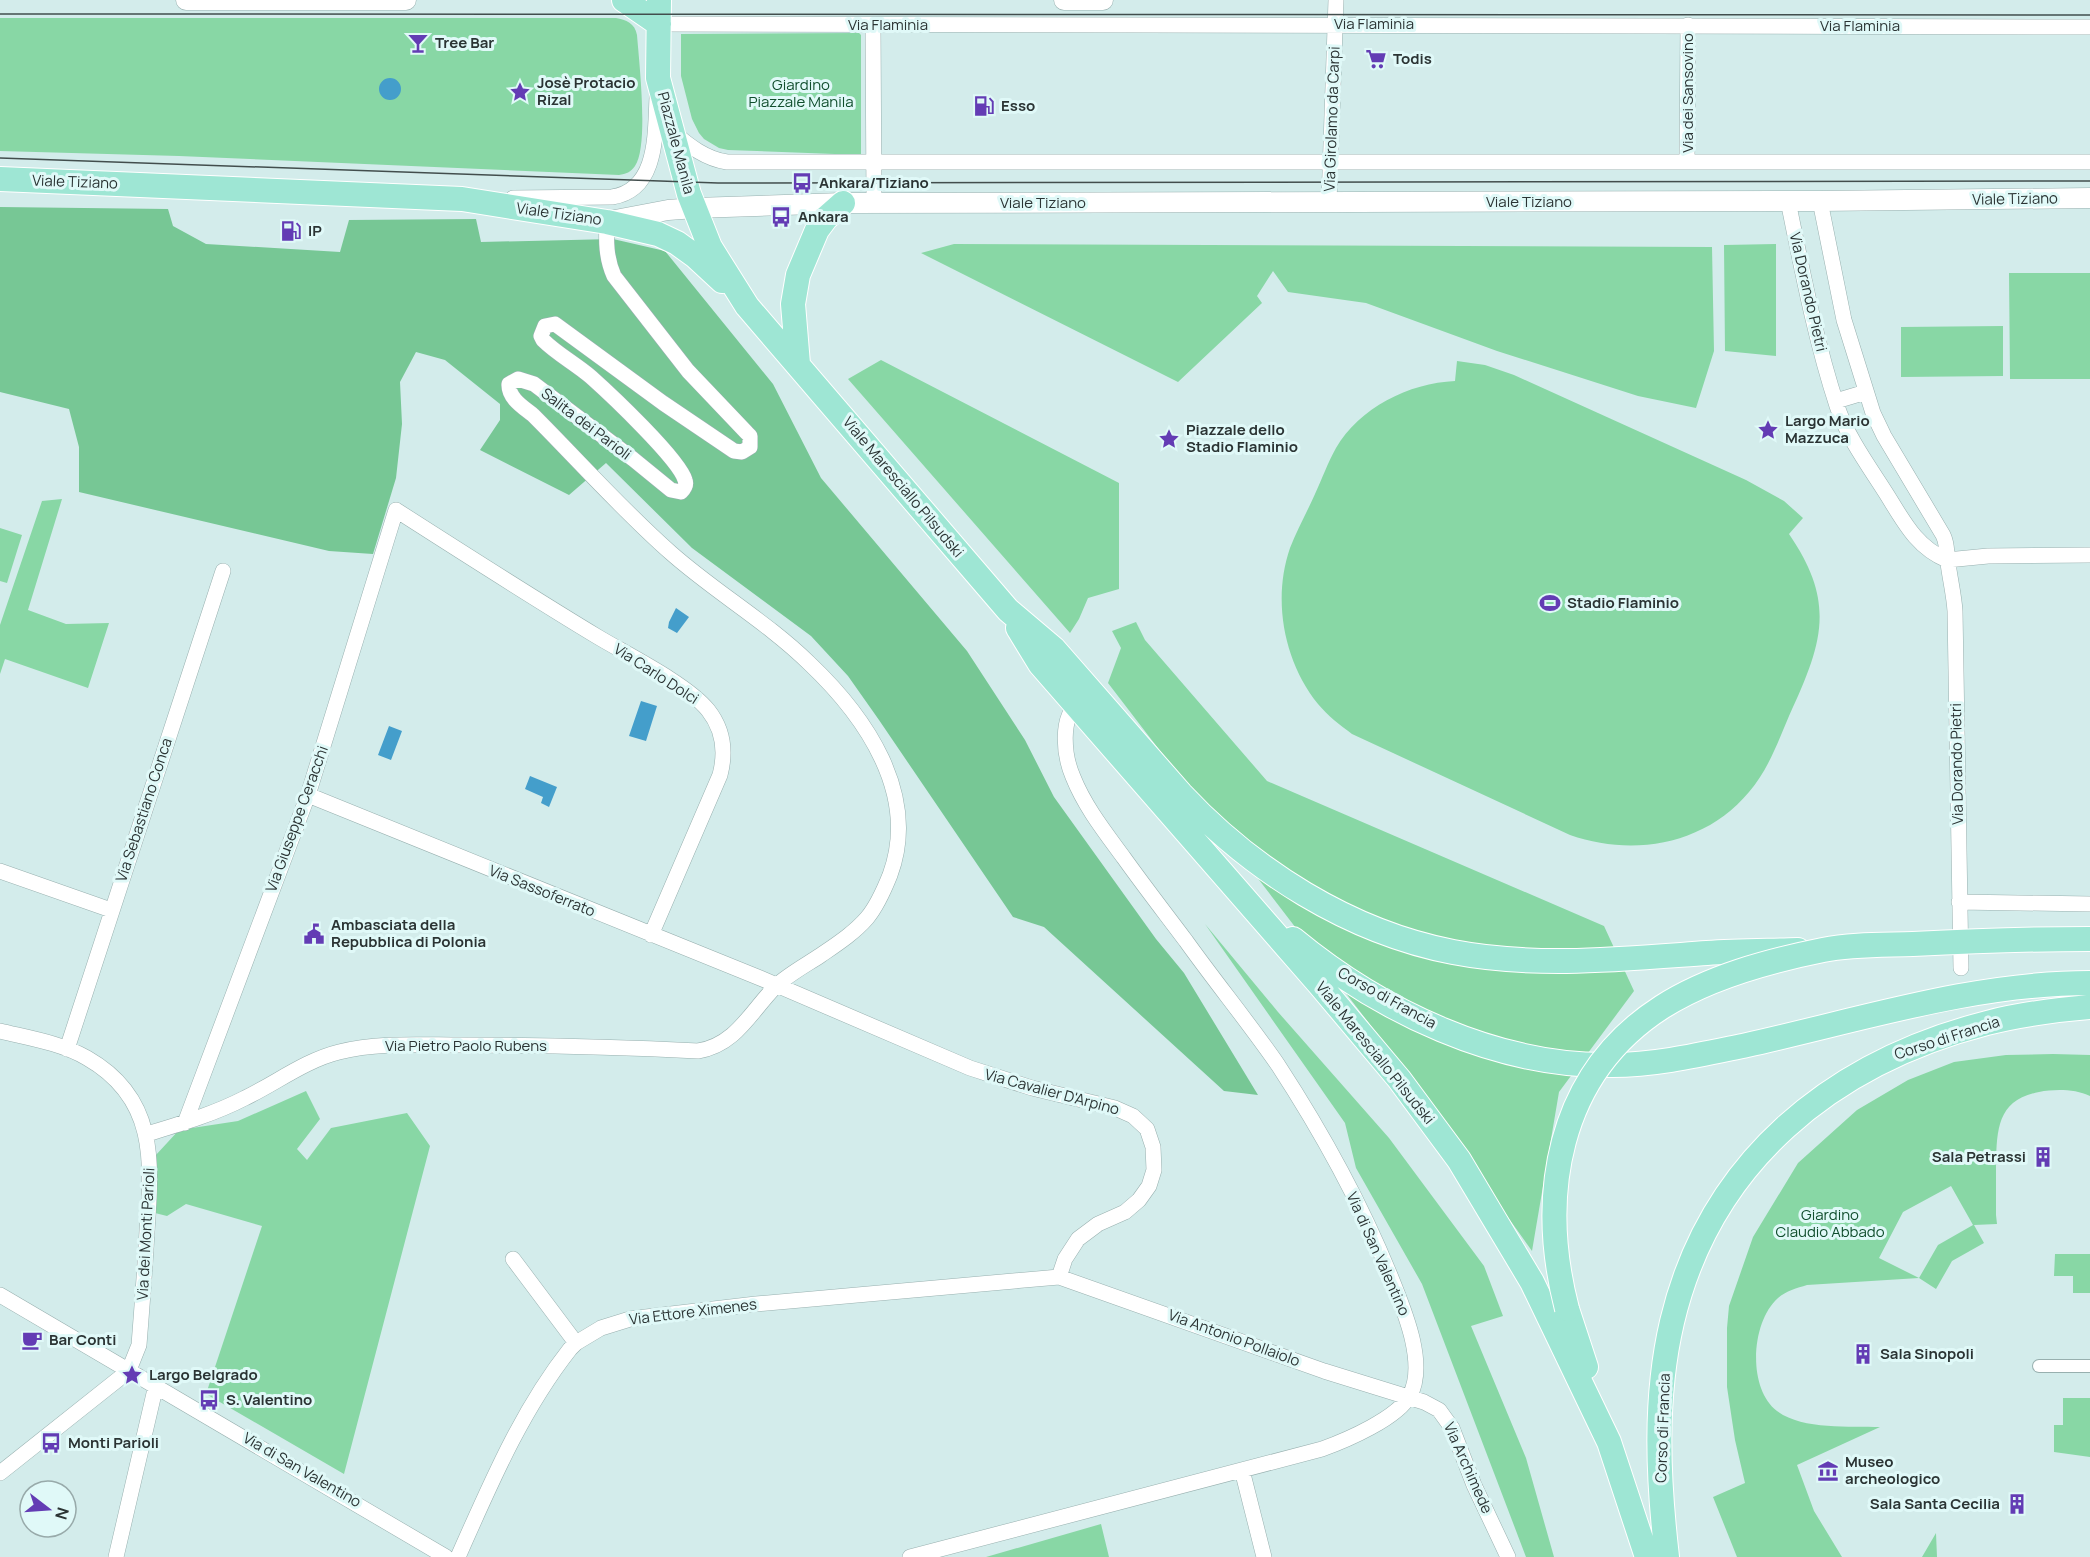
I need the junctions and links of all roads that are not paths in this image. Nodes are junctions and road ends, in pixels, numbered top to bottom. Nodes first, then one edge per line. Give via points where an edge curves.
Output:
1 (186, 0) edge
2 (309, 0) edge
3 (406, 0) edge
4 (624, 0) edge
5 (1064, 0) edge
6 (1103, 0) edge
7 (1336, 0) edge
8 (659, 12) edge
9 (1336, 24) junction
10 (873, 25) junction
11 (1688, 25) junction
12 (2090, 27) edge
13 (658, 78) junction
14 (673, 132) junction
15 (1331, 161) junction
16 (1687, 161) junction
17 (2090, 162) edge
18 (874, 163) junction
19 (0, 179) edge
20 (2090, 198) edge
21 (462, 199) junction
22 (1788, 201) junction
23 (1820, 201) junction
24 (1329, 202) junction
25 (843, 203) junction
26 (874, 203) junction
27 (695, 208) junction
28 (607, 222) junction
29 (747, 306) junction
30 (798, 364) junction
31 (1866, 392) junction
32 (1836, 401) junction
33 (396, 510) joint
34 (2090, 555) edge
35 (1947, 560) junction
36 (223, 571) dead end
37 (1083, 698) junction
38 (308, 795) junction
39 (0, 871) edge
40 (1234, 884) junction
41 (1959, 902) junction
42 (2090, 904) edge
43 (111, 910) junction
44 (651, 935) junction
45 (2090, 939) edge
46 (1825, 950) junction
47 (1961, 968) dead end
48 (2090, 982) edge
49 (777, 986) junction
50 (2090, 1007) edge
51 (0, 1031) edge
52 (67, 1049) junction
53 (185, 1123) junction
54 (147, 1134) junction
55 (513, 1259) dead end
56 (1059, 1277) junction
57 (0, 1295) edge
58 (576, 1342) junction
59 (2039, 1366) dead end
60 (2090, 1366) edge
61 (128, 1369) junction
62 (156, 1385) junction
63 (1409, 1397) junction
64 (1609, 1442) junction
65 (1242, 1470) junction
66 (0, 1473) edge
67 (116, 1557) edge
68 (447, 1557) edge
69 (458, 1557) edge
70 (910, 1557) edge
71 (1264, 1557) edge
72 (1508, 1557) edge
73 (1647, 1557) edge
74 (1667, 1557) edge

1 - 2 street
2 - 3 street
4 - 8 main road
5 - 6 street
7 - 9 street, Via Girolamo da Carpi
8 - 10 street, Via Flaminia
8 - 13 main road, Piazzale Manila
9 - 10 street, Via Flaminia
9 - 11 street, Via Flaminia
9 - 15 street, Via Girolamo da Carpi
10 - 18 street
11 - 12 street, Via Flaminia
11 - 16 street, Via dei Sansovino
13 - 14 main road, Piazzale Manila
13 - 21 street, Piazzale Manila via 651,159 642,180 629,192 612,196
14 - 18 street via 717,161
14 - 27 main road, Piazzale Manila
15 - 16 street
15 - 18 street
15 - 24 street, Via Girolamo da Carpi
16 - 17 street
18 - 26 street
19 - 21 main road, Viale Tiziano
20 - 23 street, Viale Tiziano
21 - 28 main road, Viale Tiziano
22 - 23 street, Viale Tiziano
22 - 24 street, Viale Tiziano
22 - 32 street, Via Dorando Pietri via 1812,316
23 - 31 street, Via Dorando Pietri via 1844,320
24 - 26 street, Viale Tiziano
25 - 26 street, Viale Tiziano
25 - 27 street, Viale Tiziano
25 - 30 main road via 817,230 798,275 793,304
27 - 28 street, Viale Tiziano
27 - 29 main road, Piazzale Manila via 710,247
28 - 29 main road via 658,234 676,243
28 - 49 street, Salita dei Parioli via 606,246 614,276 688,371 750,436 750,447 734,451 555,324 545,326 543,340 590,376 643,428 682,473 685,488 681,492 671,490 534,384 518,379 509,384 508,390 659,542 820,673 864,727 893,789 897,845 892,870 874,908 844,939
29 - 30 main road, Viale Maresciallo Pilsudski
30 - 37 main road, Viale Maresciallo Pilsudski via 1008,610 1040,664
31 - 32 street
31 - 35 street, Via Dorando Pietri via 1877,423 1946,541
32 - 35 street, Via Dorando Pietri via 1857,446 1903,519 1926,549
33 - 38 street, Via Giuseppe Ceracchi
33 - 44 street, Via Carlo Dolci via 671,681 699,701 717,723 723,748 720,775
34 - 35 street
35 - 41 street, Via Dorando Pietri via 1955,611
36 - 43 street, Via Sebastiano Conca
37 - 40 main road, Viale Maresciallo Pilsudski
37 - 46 main road, Viale Maresciallo Pilsudski, bridge via 1200,814 1253,860 1318,901 1414,942 1453,952 1532,959
37 - 63 street, Via di San Valentino via 1071,711 1067,727 1068,762 1074,778 1091,812 1276,1063 1320,1136 1372,1234 1409,1327 1416,1365
38 - 44 street, Via Sassoferrato
38 - 53 street, Via Giuseppe Ceracchi
39 - 43 street
40 - 48 main road, Corso di Francia via 1295,940 1380,998 1444,1030 1552,1061 1642,1063 1719,1051 1987,992
40 - 64 main road, Viale Maresciallo Pilsudski via 1399,1079 1454,1152 1532,1282
41 - 42 street
41 - 47 street, Via Dorando Pietri
43 - 52 street, Via Sebastiano Conca
44 - 49 street, Via Sassoferrato
45 - 46 main road, bridge
46 - 64 main road, bridge via 1737,974 1680,996 1636,1027 1597,1071 1580,1100 1566,1135 1554,1190 1555,1249 1568,1310
49 - 53 street, Via Pietro Paolo Rubens via 732,1036 704,1050 574,1046 360,1048 324,1057 244,1099
49 - 56 street, Via Cavalier D'Arpino via 970,1068 1115,1108 1139,1120 1147,1130 1154,1154 1149,1186 1125,1212 1098,1224 1078,1239
50 - 74 main road, Corso di Francia via 1988,1023 1878,1063 1847,1079 1799,1115 1746,1169 1699,1244 1672,1324 1663,1381 1660,1468
51 - 52 street, Via dei Monti Parioli
52 - 54 street, Via dei Monti Parioli via 95,1062 118,1082 135,1105
53 - 54 street, Via Pietro Paolo Rubens
54 - 61 street, Via dei Monti Parioli via 151,1181 139,1345
55 - 58 street
56 - 58 street, Via Ettore Ximenes via 654,1316 614,1323
56 - 63 street, Via Antonio Pollaiolo
57 - 61 street
58 - 69 street, Via Ettore Ximenes via 525,1416
59 - 60 street
61 - 62 street
61 - 66 street
62 - 67 street
62 - 68 street, Via di San Valentino
63 - 65 street via 1382,1420 1345,1440
63 - 72 street, Via Archimede via 1432,1406 1446,1418
64 - 73 main road, Viale Maresciallo Pilsudski
65 - 70 street
65 - 71 street

